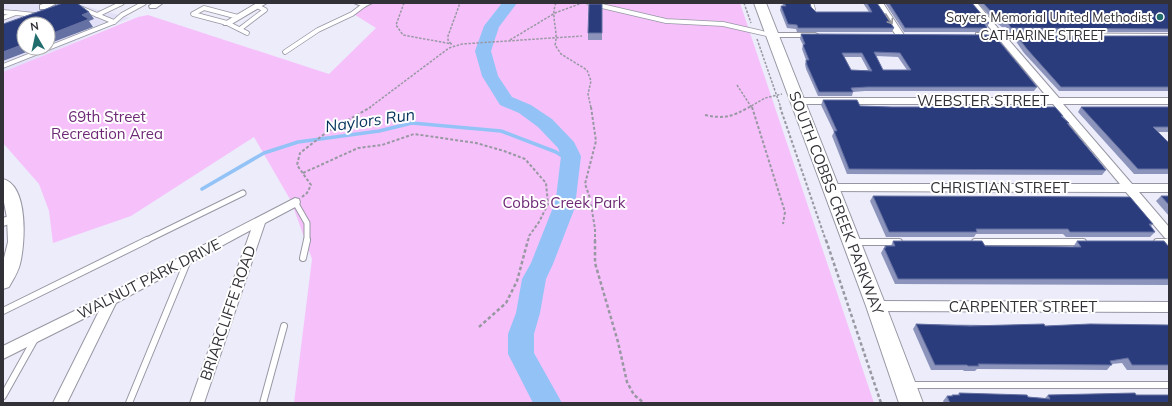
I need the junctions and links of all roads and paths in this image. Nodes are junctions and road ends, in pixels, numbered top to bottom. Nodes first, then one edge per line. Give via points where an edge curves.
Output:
1 (53, 3) edge
2 (122, 3) edge
3 (144, 3) edge
4 (404, 3) edge
5 (460, 3) edge
6 (556, 3) edge
7 (589, 3) edge
8 (744, 3) edge
9 (760, 3) edge
10 (811, 3) edge
11 (879, 3) edge
12 (973, 3) edge
13 (363, 4) edge
14 (260, 5) edge
15 (75, 6) edge
16 (46, 9) joint
17 (814, 9) edge
18 (3, 12) edge
19 (16, 13) junction
20 (35, 15) joint
21 (97, 15) junction
22 (553, 15) junction
23 (238, 17) junction
24 (3, 18) edge
25 (114, 22) junction
26 (226, 23) junction
27 (240, 29) junction
28 (754, 32) junction
29 (248, 33) dead end
30 (772, 35) junction
31 (823, 35) edge
32 (900, 35) edge
33 (968, 35) edge
34 (1001, 35) junction
35 (582, 36) dead end
36 (1169, 36) edge
37 (557, 37) junction
38 (509, 40) junction
39 (452, 45) junction
40 (285, 52) dead end
41 (3, 66) edge
42 (737, 85) dead end
43 (776, 94) junction
44 (796, 98) junction
45 (1056, 101) junction
46 (1169, 102) edge
47 (751, 105) junction
48 (705, 114) dead end
49 (303, 173) junction
50 (3, 184) edge
51 (831, 188) junction
52 (1129, 188) junction
53 (1169, 188) edge
54 (243, 193) dead end
55 (295, 202) junction
56 (9, 220) edge
57 (260, 222) junction
58 (783, 224) dead end
59 (1169, 235) edge
60 (851, 242) junction
61 (904, 242) edge
62 (966, 242) edge
63 (1090, 242) edge
64 (1153, 242) edge
65 (1169, 242) edge
66 (303, 258) dead end
67 (8, 260) edge
68 (188, 260) junction
69 (3, 282) edge
70 (112, 299) junction
71 (876, 306) junction
72 (1169, 307) edge
73 (3, 311) edge
74 (284, 326) dead end
75 (479, 327) dead end
76 (36, 337) junction
77 (3, 353) edge
78 (1169, 385) edge
79 (908, 394) edge
80 (3, 396) edge
81 (60, 403) edge
82 (129, 403) edge
83 (197, 403) edge
84 (263, 403) edge
85 (644, 403) edge
86 (881, 403) edge

1 - 16 street
2 - 21 lane
3 - 25 lane
4 - 39 path via 396,25 403,35
5 - 39 path via 448,36
6 - 22 path
7 - 22 path
7 - 28 lane via 666,21 723,24
8 - 28 path
9 - 30 main road, SOUTH COBBS CREEK PARKWAY
10 - 17 lane
11 -> 32 street
12 - 34 street
13 - 40 lane via 352,14 318,30
14 - 23 street
14 - 27 lane via 265,10
15 - 21 lane
16 - 20 lane
18 - 19 lane
19 - 20 lane
19 - 24 lane
21 - 25 lane
22 - 37 path
22 - 38 path
23 - 26 street
23 - 26 lane via 204,8 193,14
25 - 41 lane
26 - 27 lane
27 - 29 lane
28 - 30 lane
28 - 43 path
30 - 31 street
30 - 44 main road, SOUTH COBBS CREEK PARKWAY
33 - 34 street, CATHARINE STREET
34 - 36 street, CATHARINE STREET
34 - 45 street
35 - 37 path
37 - 38 path
37 - 85 path via 555,45 561,54 587,70 591,81 588,94 596,141 585,184 595,229 595,263 627,382 634,395
38 - 39 path
39 - 49 path via 373,106 327,132 300,153 297,165
42 - 47 path
43 - 44 path
43 - 47 path
43 - 86 path
44 - 45 street, WEBSTER STREET
44 - 51 main road, SOUTH COBBS CREEK PARKWAY
45 - 46 street, WEBSTER STREET
45 - 52 street
47 - 48 path via 733,116 720,118
47 - 58 path via 785,212
49 - 55 path via 311,185 307,193
49 - 75 path via 358,148 382,145 414,134 476,143 525,159 546,183 548,204 529,236 517,281 506,303
50 - 56 main road via 10,192
51 - 52 street, CHRISTIAN STREET
51 - 60 main road, SOUTH COBBS CREEK PARKWAY
52 - 53 street, CHRISTIAN STREET
52 - 59 street
54 - 73 lane
55 - 57 street, WALNUT PARK DRIVE
55 - 66 lane via 306,217 309,234
56 - 67 main road via 16,242
57 - 68 street, WALNUT PARK DRIVE
57 - 83 street, BRIARCLIFFE ROAD
60 - 61 lane
60 - 71 main road, SOUTH COBBS CREEK PARKWAY
62 - 63 lane
64 - 65 lane
67 - 69 main road via 12,266
68 - 70 street, WALNUT PARK DRIVE
68 - 82 lane
70 - 76 street, WALNUT PARK DRIVE
70 - 81 street
71 - 72 street, CARPENTER STREET
71 - 79 main road, SOUTH COBBS CREEK PARKWAY
74 - 84 lane
76 - 77 street, WALNUT PARK DRIVE
76 - 80 lane
78 - 79 lane

